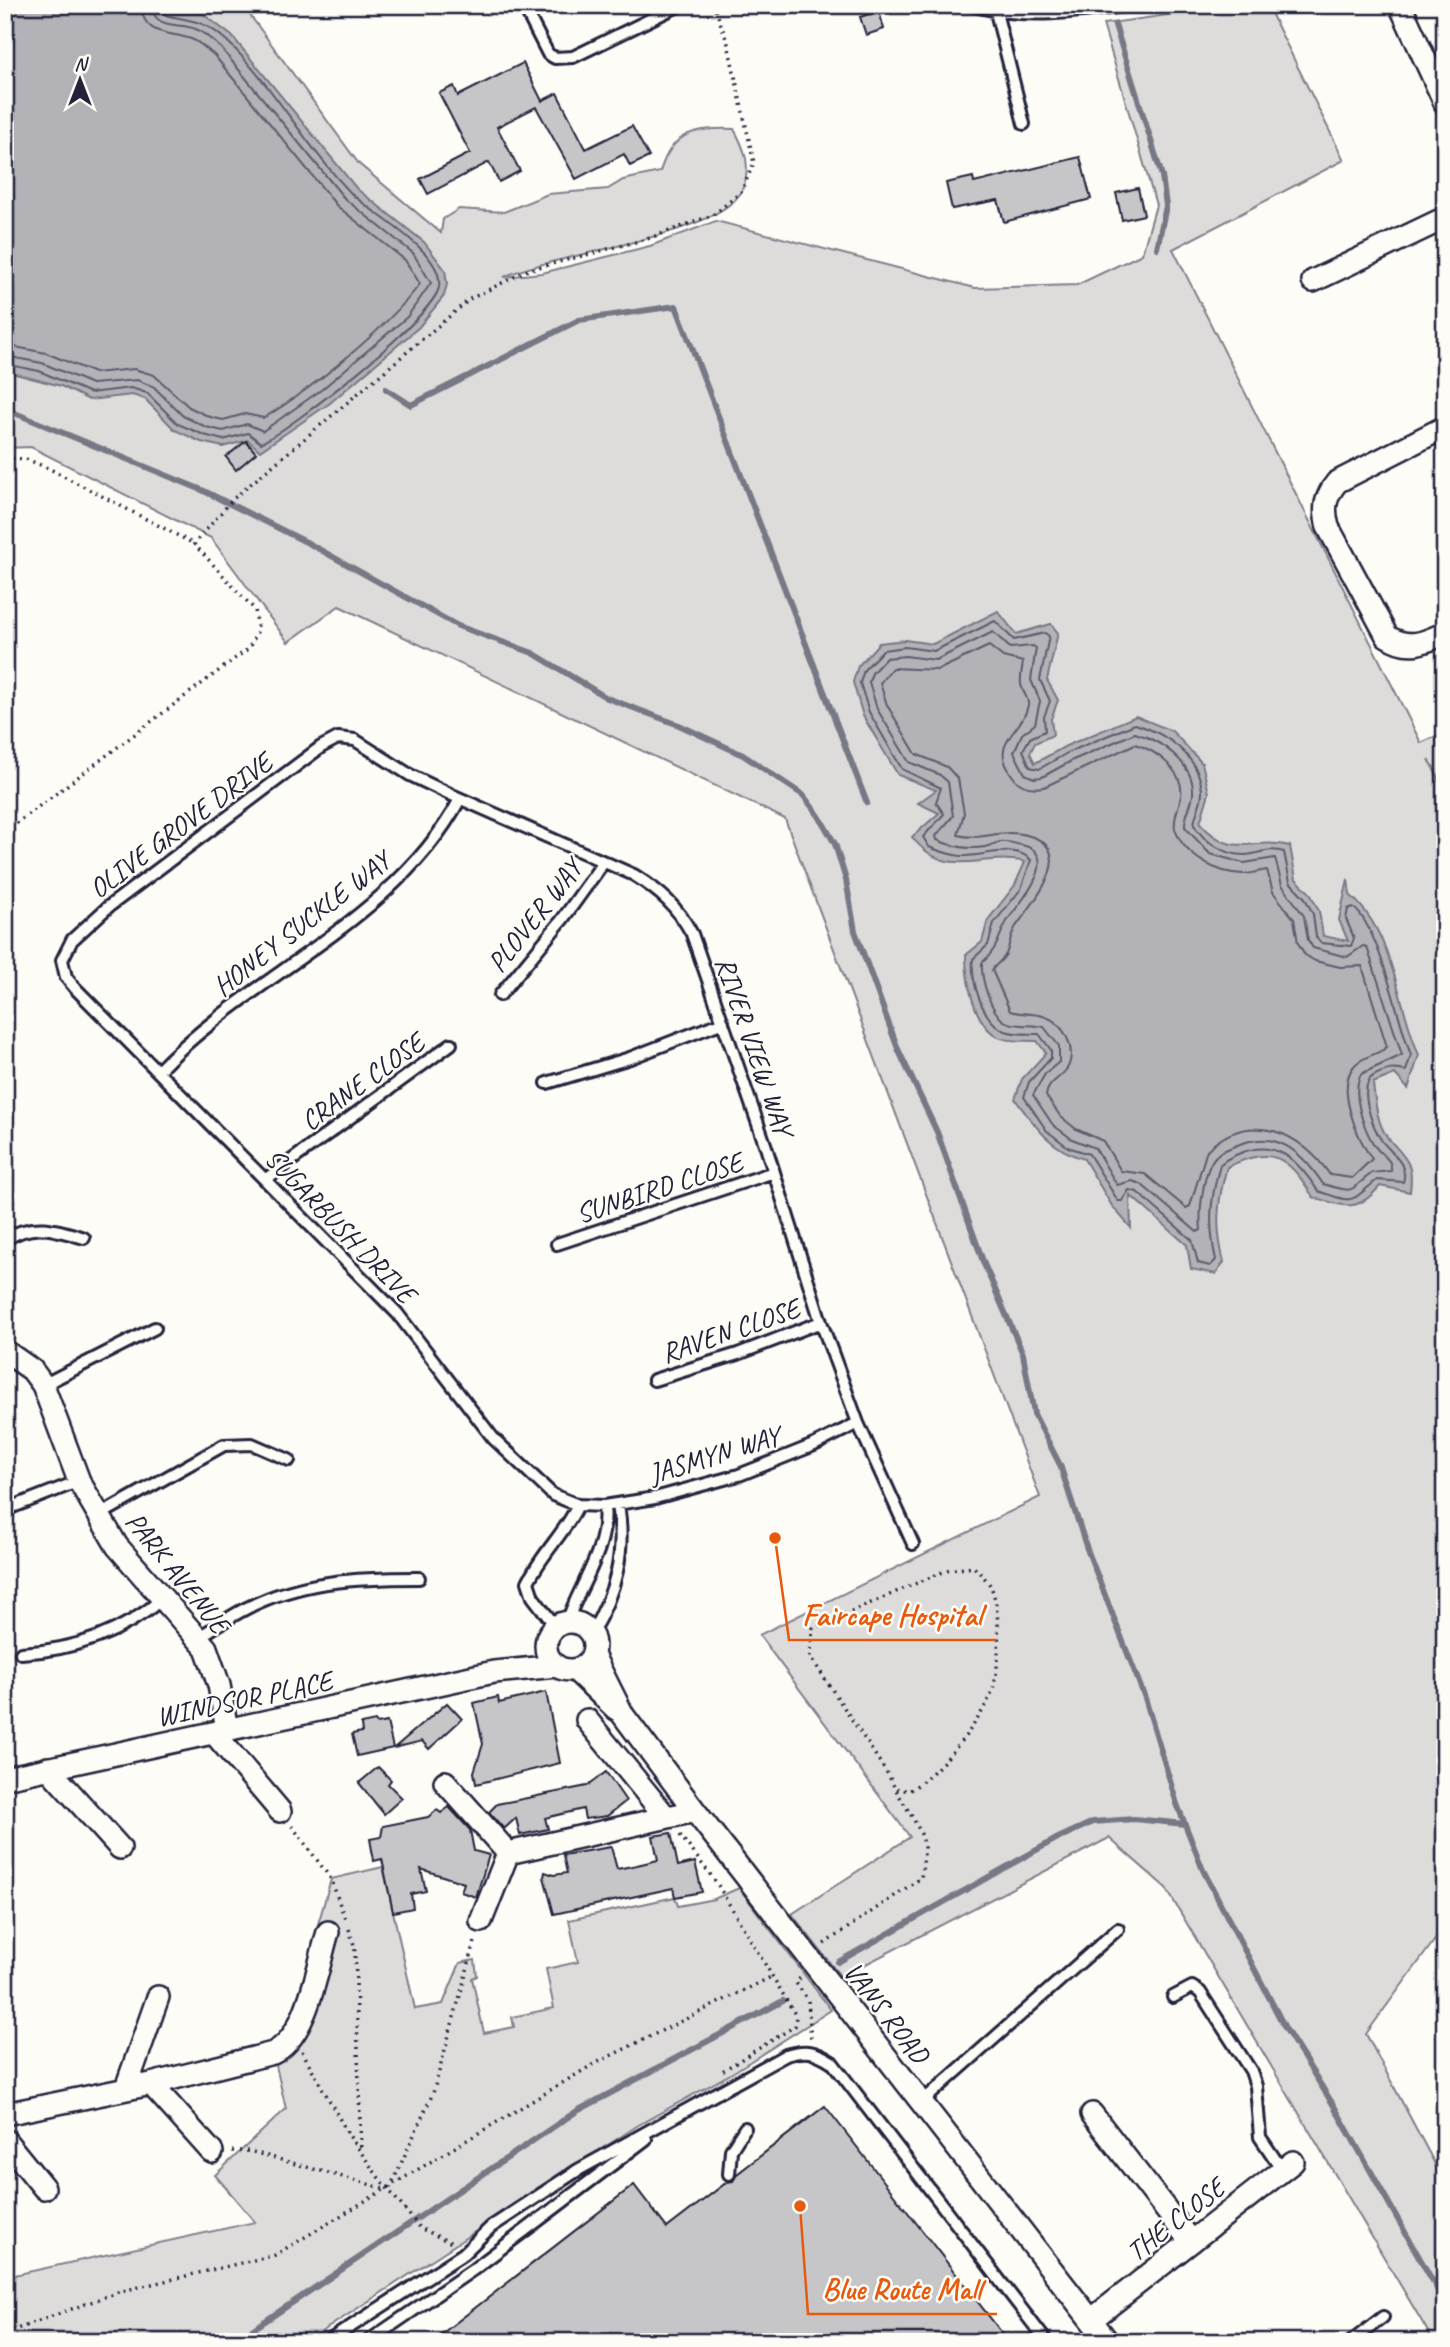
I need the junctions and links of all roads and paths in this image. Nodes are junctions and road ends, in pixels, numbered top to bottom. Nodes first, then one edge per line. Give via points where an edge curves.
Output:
1 (523, 5) edge
2 (680, 5) edge
3 (714, 5) edge
4 (972, 5) edge
5 (1400, 5) edge
6 (1129, 6) edge
7 (1099, 7) edge
8 (996, 12) junction
9 (1445, 103) edge
10 (1024, 124) dead end
11 (1445, 218) edge
12 (1313, 281) dead end
13 (1445, 427) edge
14 (5, 458) edge
15 (194, 544) junction
16 (1445, 633) edge
17 (355, 740) joint
18 (460, 799) junction
19 (5, 832) edge
20 (603, 863) junction
21 (66, 977) joint
22 (500, 995) dead end
23 (723, 1022) junction
24 (452, 1044) dead end
25 (158, 1071) junction
26 (547, 1083) dead end
27 (774, 1172) junction
28 (266, 1179) junction
29 (84, 1238) dead end
30 (5, 1240) edge
31 (557, 1244) dead end
32 (821, 1322) junction
33 (155, 1328) dead end
34 (5, 1351) edge
35 (654, 1380) dead end
36 (43, 1385) junction
37 (858, 1423) junction
38 (289, 1460) dead end
39 (79, 1481) junction
40 (618, 1504) junction
41 (578, 1505) junction
42 (604, 1506) junction
43 (5, 1510) edge
44 (98, 1517) junction
45 (913, 1544) dead end
46 (419, 1578) dead end
47 (162, 1599) junction
48 (557, 1629) junction
49 (199, 1637) junction
50 (592, 1644) junction
51 (21, 1653) dead end
52 (566, 1668) junction
53 (494, 1672) junction
54 (623, 1714) junction
55 (587, 1720) dead end
56 (220, 1731) junction
57 (48, 1768) junction
58 (5, 1778) edge
59 (444, 1782) dead end
60 (894, 1788) junction
61 (280, 1811) joint
62 (695, 1811) junction
63 (666, 1817) junction
64 (120, 1848) dead end
65 (508, 1853) junction
66 (481, 1921) joint
67 (1118, 1928) dead end
68 (328, 1932) dead end
69 (806, 1964) junction
70 (771, 1977) junction
71 (158, 1997) dead end
72 (1173, 1997) dead end
73 (294, 2037) junction
74 (810, 2051) junction
75 (716, 2075) dead end
76 (151, 2084) junction
77 (126, 2088) junction
78 (922, 2102) junction
79 (5, 2114) edge
80 (679, 2114) junction
81 (1092, 2114) dead end
82 (745, 2128) dead end
83 (5, 2140) edge
84 (212, 2152) joint
85 (361, 2152) junction
86 (1288, 2166) joint
87 (729, 2174) dead end
88 (44, 2188) dead end
89 (389, 2190) junction
90 (420, 2228) dead end
91 (1191, 2242) junction
92 (1383, 2317) dead end
93 (1091, 2320) junction
94 (5, 2327) edge
95 (327, 2342) edge
96 (368, 2342) edge
97 (1047, 2342) edge
98 (1108, 2342) edge
99 (1351, 2342) edge

1 - 2 lane via 548,54 564,59
3 - 15 path via 728,44 754,163 741,192 713,215 647,239 528,270 470,299 233,499
4 - 8 lane
5 - 9 street
6 - 7 lane
7 - 8 lane
8 - 10 lane
11 - 12 street
13 - 16 street via 1337,482 1329,491 1324,513 1387,636 1415,645
14 - 15 path via 26,458
15 - 19 path via 255,610 258,630 249,648
17 - 18 lane, RIVER VIEW WAY via 410,775
17 - 21 lane, OLIVE GROVE DRIVE via 330,741 108,907 65,950
18 - 20 lane, RIVER VIEW WAY
18 - 25 lane, HONEY SUCKLE WAY via 430,846 383,891 195,1036
20 - 22 lane, PLOVER WAY
20 - 23 lane, RIVER VIEW WAY via 662,892 680,911
21 - 25 lane, SUGARBUSH DRIVE
23 - 26 lane via 629,1059
23 - 27 lane, RIVER VIEW WAY
24 - 28 lane, CRANE CLOSE
25 - 28 lane, SUGARBUSH DRIVE
27 - 31 lane, SUNBIRD CLOSE
27 - 32 lane, RIVER VIEW WAY
28 - 41 lane, SUGARBUSH DRIVE via 397,1313 493,1438 553,1495
29 - 30 lane via 37,1227
32 - 35 lane, RAVEN CLOSE
32 - 37 lane, RIVER VIEW WAY
33 - 36 lane
34 - 36 street, PARK AVENUE via 32,1370
36 - 39 street, PARK AVENUE
37 - 40 lane, JASMYN WAY via 739,1475
37 - 45 lane, RIVER VIEW WAY
38 - 44 lane via 252,1444 224,1445
39 - 43 lane
39 - 44 street, PARK AVENUE
40 - 42 lane, JASMYN WAY
40 - 50 lane via 620,1568
41 - 42 lane, JASMYN WAY
41 - 48 lane via 528,1582 533,1598
42 - 48 lane via 604,1539
44 - 47 street, PARK AVENUE via 134,1569
46 - 49 lane via 355,1579 298,1588 244,1609
47 - 49 street, PARK AVENUE
47 - 51 lane via 128,1624 85,1643
48 - 50 street via 576,1623
48 - 52 street via 549,1658
48 - 53 street, WINDSOR PLACE
49 - 56 street, PARK AVENUE via 213,1662
50 - 52 street via 586,1665
50 - 54 street, VANS ROAD
52 - 53 street, WINDSOR PLACE
52 - 54 street, VANS ROAD
53 - 56 street, WINDSOR PLACE
54 - 62 street, VANS ROAD
55 - 63 street
56 - 57 street, WINDSOR PLACE
56 - 61 street
57 - 58 street, WINDSOR PLACE
57 - 64 street
59 - 65 street
60 - 60 path via 810,1656 813,1628 947,1570 974,1567 991,1588 999,1627 993,1688 966,1735 922,1783 909,1791
60 - 69 path via 923,1840 921,1878
61 - 85 path via 331,1879 355,1948
62 - 63 street
62 - 69 street, VANS ROAD
63 - 65 street
63 - 70 path via 716,1882
65 - 66 street
66 - 89 path via 433,2093
67 - 78 lane
68 - 73 street
69 - 74 path via 796,1983 808,2000 813,2028
69 - 78 street, VANS ROAD
70 - 75 path via 793,2009 795,2026
70 - 89 path via 594,2064
71 - 77 street
72 - 86 lane via 1189,1988 1200,1992 1251,2071 1260,2137
73 - 76 street via 273,2053
73 - 85 path
74 - 80 lane via 786,2055
74 - 97 lane via 832,2062
76 - 77 street
76 - 84 street
77 - 79 street
78 - 93 street, VANS ROAD
80 - 95 lane via 556,2184 491,2227 463,2254
80 - 96 lane via 474,2269
81 - 91 street
82 - 87 lane via 731,2150
83 - 88 street
84 - 89 path via 249,2151
85 - 89 path
86 - 91 street, THE CLOSE
89 - 90 path
89 - 94 path via 275,2255 118,2292 14,2330
91 - 93 street, THE CLOSE
92 - 99 lane
93 - 98 street, VANS ROAD

